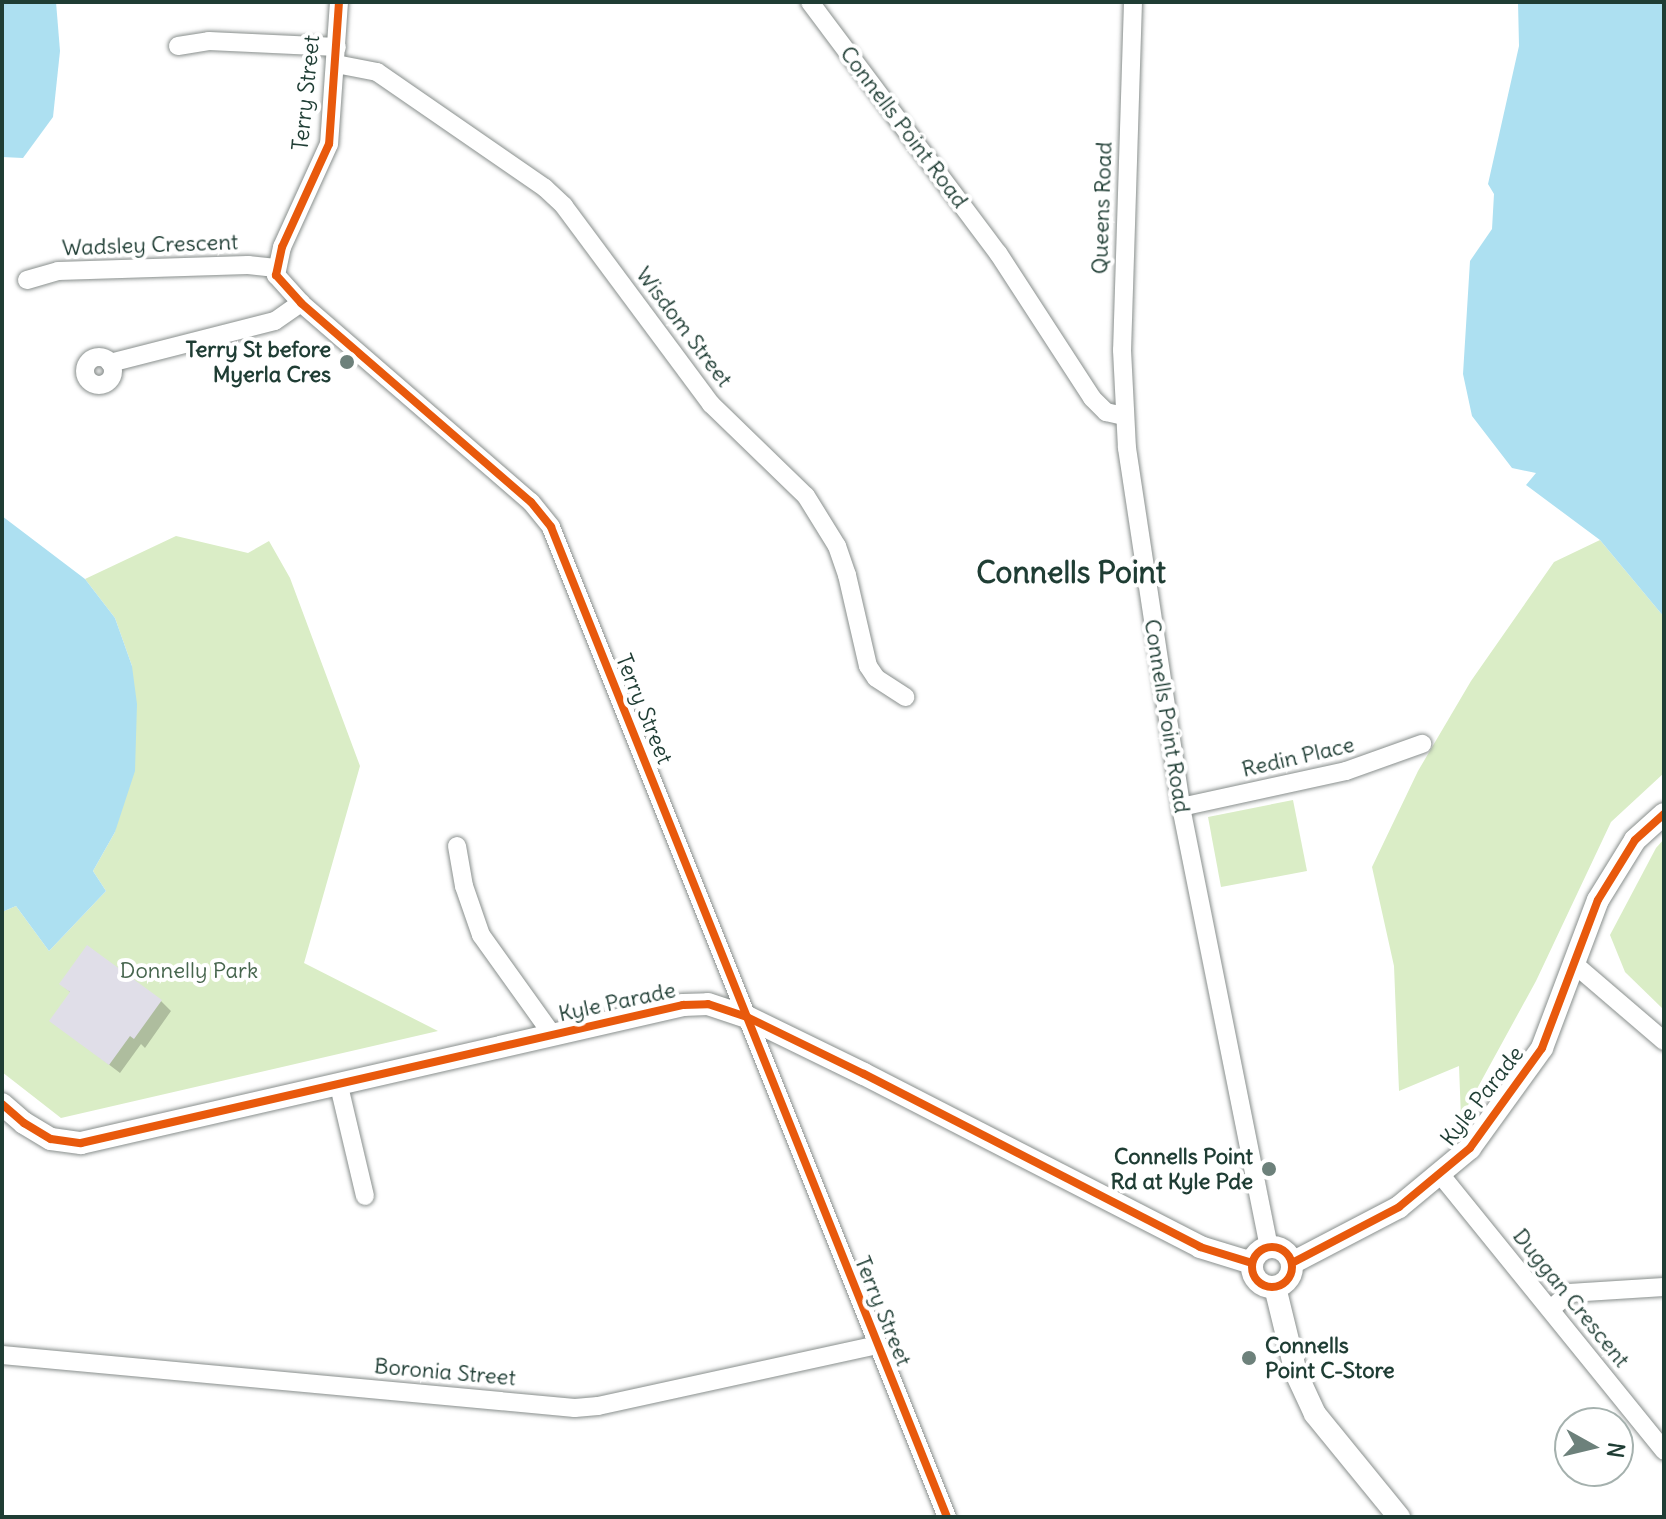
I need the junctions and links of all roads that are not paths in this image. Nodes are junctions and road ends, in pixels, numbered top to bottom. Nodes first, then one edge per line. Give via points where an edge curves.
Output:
1 (339, 2) edge
2 (810, 2) edge
3 (1133, 2) edge
4 (178, 46) dead end
5 (336, 55) junction
6 (276, 268) junction
7 (27, 280) dead end
8 (301, 303) junction
9 (110, 363) dead end
10 (1123, 416) junction
11 (905, 697) dead end
12 (1422, 744) dead end
13 (1181, 807) junction
14 (1664, 814) edge
15 (457, 846) dead end
16 (1573, 963) junction
17 (747, 1017) junction
18 (552, 1034) junction
19 (1664, 1041) edge
20 (339, 1086) junction
21 (2, 1104) edge
22 (1440, 1174) junction
23 (365, 1196) dead end
24 (1269, 1247) junction
25 (1252, 1263) junction
26 (1292, 1263) junction
27 (1275, 1287) junction
28 (1664, 1287) edge
29 (1551, 1309) junction
30 (877, 1345) junction
31 (2, 1355) edge
32 (1664, 1451) edge
33 (947, 1517) edge
34 (1399, 1517) edge

1 - 5 street, Terry Street
2 - 10 street, Connells Point Road via 998,253 1092,398 1106,412
3 - 10 street, Queens Road
4 - 5 street, Wisdom Street via 209,41
5 - 6 street, Terry Street via 325,158
5 - 11 street, Wisdom Street via 377,72 564,206 711,404 806,496 837,546 868,666 876,678
6 - 7 street, Wadsley Crescent via 58,271
6 - 8 street, Terry Street via 281,283
8 - 9 street via 275,321
8 - 17 street, Terry Street via 531,502 551,527
10 - 13 street, Connells Point Road
12 - 13 street, Redin Place via 1346,771
13 - 24 street, Connells Point Road
14 - 16 street, Kyle Parade via 1635,840 1598,900
15 - 18 street via 481,935
16 - 19 street
16 - 22 street, Kyle Parade via 1542,1048 1470,1148
17 - 18 street, Kyle Parade via 696,1003
17 - 25 street, Kyle Parade via 1200,1247
17 - 30 street, Terry Street
18 - 20 street, Kyle Parade
20 - 21 street, Kyle Parade via 81,1143 51,1139
20 - 23 street
22 - 26 street, Kyle Parade via 1399,1207
22 - 29 street, Duggan Crescent
24 - 25 street
24 - 26 street via 1281,1249
25 - 27 street via 1257,1281
26 - 27 street via 1290,1276
27 - 34 street via 1296,1373 1315,1414
28 - 29 street via 1569,1293
29 - 32 street, Duggan Crescent
30 - 31 street, Boronia Street via 575,1408
30 - 33 street, Terry Street

